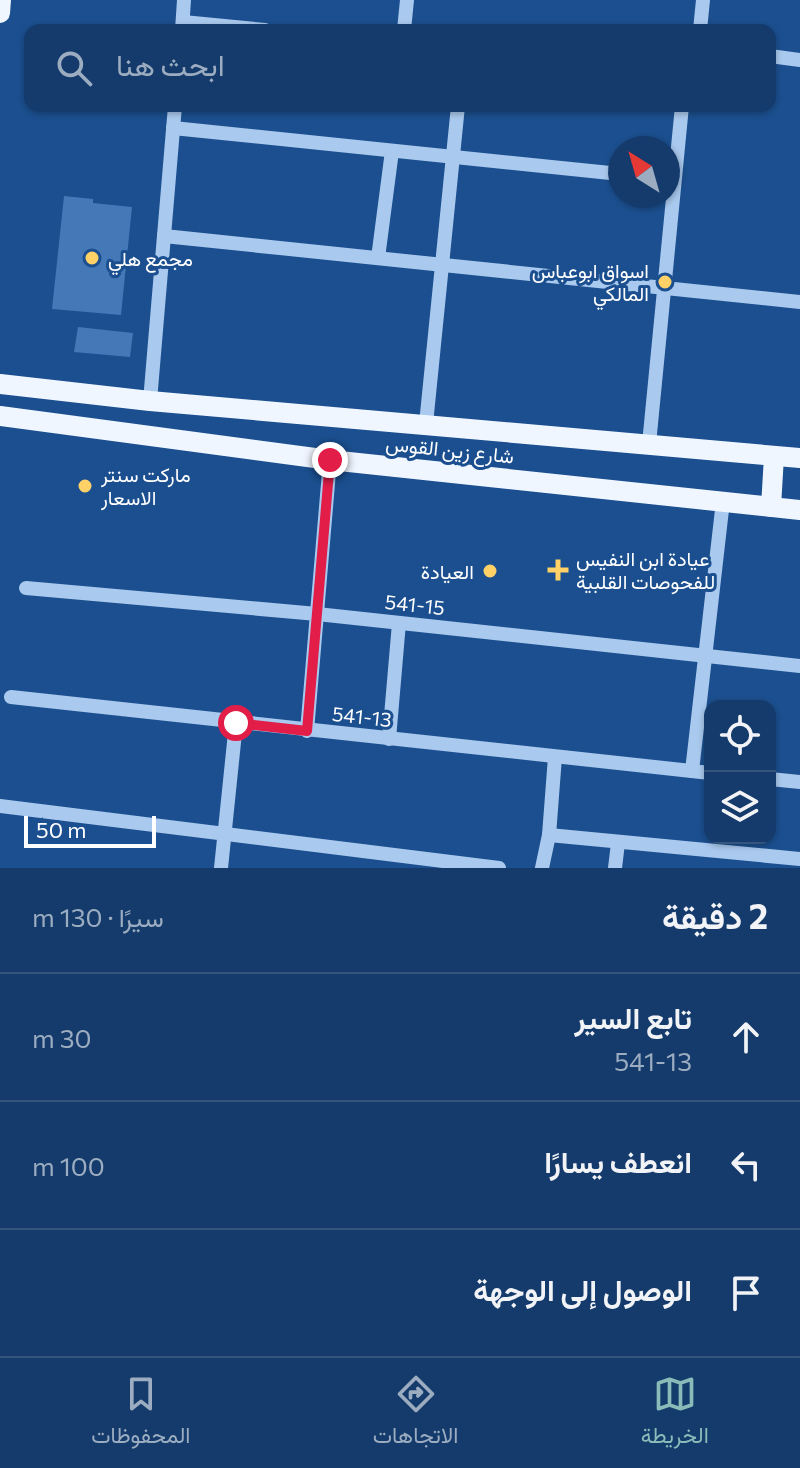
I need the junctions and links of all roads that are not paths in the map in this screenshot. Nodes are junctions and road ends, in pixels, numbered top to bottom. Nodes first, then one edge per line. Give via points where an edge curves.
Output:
1 (1, 0) edge
2 (184, 0) edge
3 (407, 0) edge
4 (703, 0) edge
5 (0, 13) edge
6 (182, 24) edge
7 (405, 24) edge
8 (701, 24) edge
9 (776, 57) edge
10 (800, 60) edge
11 (174, 112) edge
12 (457, 112) edge
13 (681, 112) edge
14 (173, 128) junction
15 (678, 136) edge
16 (392, 151) junction
17 (453, 157) junction
18 (608, 173) edge
19 (669, 208) edge
20 (164, 236) junction
21 (378, 258) junction
22 (442, 264) junction
23 (663, 287) junction
24 (800, 302) edge
25 (0, 384) edge
26 (150, 401) junction
27 (0, 416) edge
28 (426, 424) junction
29 (649, 444) junction
30 (774, 456) junction
31 (800, 458) edge
32 (330, 460) junction
33 (723, 501) junction
34 (771, 507) junction
35 (800, 510) edge
36 (26, 588) dead end
37 (317, 614) junction
38 (399, 623) junction
39 (705, 656) junction
40 (800, 666) edge
41 (11, 697) dead end
42 (236, 723) junction
43 (307, 731) junction
44 (389, 739) junction
45 (555, 757) junction
46 (692, 771) junction
47 (704, 772) edge
48 (776, 780) edge
49 (800, 782) edge
50 (0, 806) edge
51 (549, 835) junction
52 (225, 836) junction
53 (618, 843) junction
54 (800, 859) edge
55 (221, 868) edge
56 (499, 868) edge
57 (542, 868) edge
58 (615, 868) edge

1 - 5 main road
2 - 6 street
3 - 7 street
4 - 8 street
9 - 10 street
11 - 14 street
12 - 17 street
13 - 15 street
14 - 16 street
14 - 20 street
16 - 17 street
16 - 21 street
17 - 18 street
17 - 22 street
19 - 23 street
20 - 21 street
20 - 26 street
21 - 22 street
22 - 23 street
22 - 28 street
23 - 24 street
23 - 29 street
25 - 26 main road, شارع زين القوس
26 - 28 main road, شارع زين القوس
27 - 32 main road, شارع زين القوس
28 - 29 main road, شارع زين القوس
29 - 30 main road, شارع زين القوس
30 - 31 main road, شارع زين القوس
30 - 34 main road
32 - 33 main road, شارع زين القوس
32 - 37 street
33 - 34 main road, شارع زين القوس
33 - 39 street
34 - 35 main road, شارع زين القوس
36 - 37 street, 541-15
37 - 38 street, 541-15
37 - 43 street
38 - 39 street, 541-15
38 - 44 street
39 - 40 street, 541-15
39 - 46 street
41 - 42 street, 541-13
42 - 43 street, 541-13
42 - 52 street
43 - 44 street, 541-13
44 - 45 street, 541-13
45 - 46 street, 541-13
45 - 51 street
46 - 47 street, 541-13
48 - 49 street
50 - 52 street
51 - 53 street
51 - 57 street
52 - 55 street
52 - 56 street
53 - 54 street
53 - 58 street

